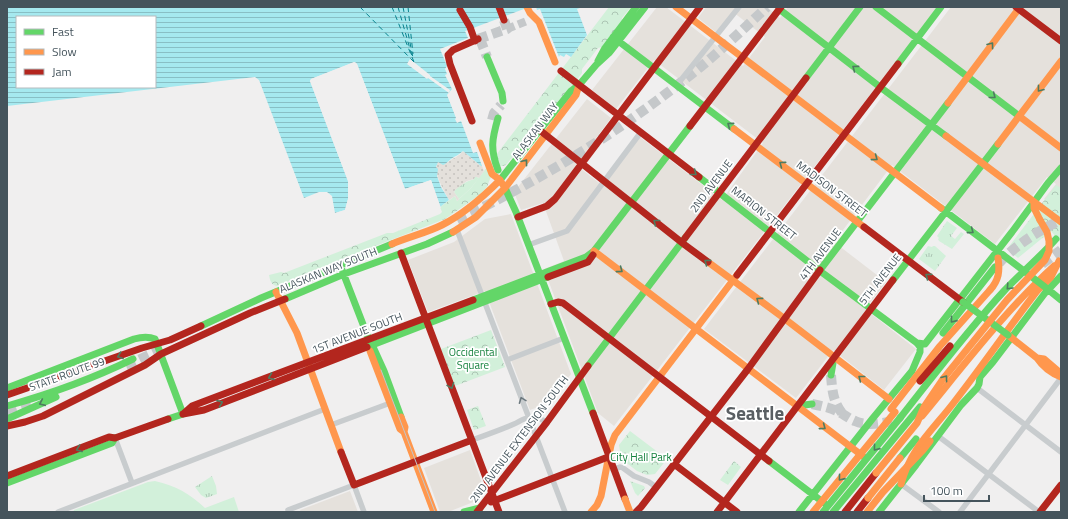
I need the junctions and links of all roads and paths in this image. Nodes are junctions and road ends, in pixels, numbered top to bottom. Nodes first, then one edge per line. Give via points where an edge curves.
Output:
1 (499, 7) edge
2 (527, 7) edge
3 (636, 7) edge
4 (645, 7) edge
5 (676, 7) edge
6 (700, 7) edge
7 (739, 7) edge
8 (860, 7) edge
9 (876, 7) edge
10 (941, 7) edge
11 (780, 8) edge
12 (1018, 8) edge
13 (460, 10) dead end
14 (691, 19) junction
15 (504, 20) tunnel mouth
16 (472, 31) junction
17 (616, 38) junction
18 (715, 38) junction
19 (917, 38) junction
20 (1061, 41) edge
21 (829, 48) junction
22 (487, 57) tunnel mouth
23 (742, 58) junction
24 (449, 61) junction
25 (1061, 61) edge
26 (555, 62) dead end
27 (655, 68) junction
28 (561, 71) dead end
29 (967, 77) junction
30 (579, 85) junction
31 (677, 85) junction
32 (880, 87) junction
33 (793, 96) junction
34 (503, 101) dead end
35 (705, 106) junction
36 (618, 115) junction
37 (1019, 116) junction
38 (497, 118) tunnel mouth
39 (472, 121) dead end
40 (931, 125) junction
41 (641, 132) junction
42 (543, 133) junction
43 (844, 135) junction
44 (480, 143) dead end
45 (756, 145) junction
46 (1061, 148) edge
47 (669, 153) junction
48 (582, 164) junction
49 (982, 164) junction
50 (1061, 168) edge
51 (894, 173) junction
52 (500, 180) junction
53 (604, 181) junction
54 (807, 183) junction
55 (505, 188) junction
56 (720, 193) junction
57 (631, 202) junction
58 (1034, 202) junction
59 (945, 212) junction
60 (518, 217) junction
61 (858, 222) junction
62 (1061, 222) edge
63 (457, 230) junction
64 (770, 231) junction
65 (1056, 239) dead end
66 (682, 243) junction
67 (529, 246) junction
68 (594, 251) junction
69 (400, 253) junction
70 (999, 254) junction
71 (1060, 260) edge
72 (908, 261) junction
73 (340, 265) junction
74 (995, 267) tunnel mouth
75 (820, 270) junction
76 (344, 274) junction
77 (1061, 276) edge
78 (541, 278) junction
79 (733, 281) junction
80 (1047, 289) junction
81 (646, 290) junction
82 (276, 292) junction
83 (1024, 294) junction
84 (484, 299) junction
85 (962, 300) junction
86 (1061, 300) edge
87 (281, 301) junction
88 (551, 304) junction
89 (871, 308) junction
90 (982, 316) junction
91 (785, 319) junction
92 (427, 321) junction
93 (696, 329) junction
94 (1009, 336) junction
95 (564, 338) junction
96 (609, 339) junction
97 (370, 342) junction
98 (157, 344) junction
99 (917, 344) junction
100 (161, 354) junction
101 (834, 357) junction
102 (133, 359) tunnel mouth
103 (507, 360) junction
104 (309, 366) junction
105 (748, 369) junction
106 (912, 371) junction
107 (102, 374) junction
108 (831, 375) tunnel mouth
109 (660, 377) junction
110 (980, 377) junction
111 (1061, 377) edge
112 (579, 379) junction
113 (7, 388) edge
114 (977, 388) junction
115 (930, 394) dead end
116 (7, 395) edge
117 (889, 399) junction
118 (392, 402) junction
119 (812, 404) tunnel mouth
120 (7, 406) edge
121 (797, 406) junction
122 (325, 409) junction
123 (893, 411) junction
124 (183, 414) junction
125 (711, 417) junction
126 (528, 418) junction
127 (7, 419) edge
128 (547, 422) junction
129 (917, 423) junction
130 (331, 425) junction
131 (1026, 425) junction
132 (7, 426) edge
133 (938, 436) junction
134 (536, 437) junction
135 (115, 438) junction
136 (472, 440) junction
137 (850, 447) junction
138 (914, 452) junction
139 (1061, 452) edge
140 (761, 455) junction
141 (608, 457) junction
142 (416, 463) junction
143 (674, 464) junction
144 (879, 469) junction
145 (613, 470) junction
146 (989, 474) junction
147 (7, 476) edge
148 (552, 478) junction
149 (132, 483) junction
150 (7, 484) edge
151 (901, 484) junction
152 (354, 485) junction
153 (1061, 485) edge
154 (656, 487) junction
155 (813, 495) junction
156 (493, 496) junction
157 (725, 502) junction
158 (480, 508) edge
159 (288, 510) dead end
160 (58, 512) edge
161 (364, 512) edge
162 (434, 512) edge
163 (464, 512) edge
164 (499, 512) edge
165 (565, 512) edge
166 (591, 512) edge
167 (631, 512) edge
168 (636, 512) edge
169 (717, 512) edge
170 (737, 512) edge
171 (799, 512) edge
172 (813, 512) edge
173 (823, 512) edge
174 (834, 512) edge
175 (845, 512) edge
176 (857, 512) edge
177 (867, 512) edge
178 (879, 512) edge
179 (939, 512) edge
180 (960, 512) edge
181 (1040, 512) edge

1 - 15 main road
2 - 26 main road via 531,18 539,22
3 - 17 main road, ALASKAN WAY
4 - 17 main road, ALASKAN WAY
5 - 14 main road
6 - 14 main road
7 - 18 street
8 - 21 main road, 2ND AVENUE
9 - 19 main road
10 - 19 main road
11 - 21 main road
11 - 23 main road
12 - 20 main road
29 -> 12 main road, 4TH AVENUE
13 - 16 main road
14 - 18 main road
14 - 27 main road
16 - 24 main road via 468,42 450,49 447,55
16 - 24 main road via 477,40 452,50 448,55
17 - 27 main road, MADISON STREET
17 - 30 main road, ALASKAN WAY via 608,54
18 - 23 main road
18 - 31 street
19 - 29 main road
19 - 32 main road
32 -> 21 main road
21 - 33 main road, 2ND AVENUE
22 - 34 main road
23 - 33 main road
23 - 35 main road
24 - 39 main road
25 -> 37 main road, 5TH AVENUE
27 - 31 main road, MADISON STREET
27 - 36 main road
28 - 30 main road, MARION STREET
29 -> 37 main road
29 - 40 main road, 4TH AVENUE
30 - 36 main road, MARION STREET
30 - 42 main road, ALASKAN WAY via 576,95
31 - 35 main road, MADISON STREET
32 - 40 main road
32 - 43 main road
33 - 43 main road
33 - 45 main road, 2ND AVENUE
45 -> 35 main road, MADISON STREET
35 - 47 main road
36 - 41 main road, MARION STREET
36 - 48 main road
37 - 46 main road
37 - 49 main road, 5TH AVENUE
38 - 52 main road via 492,148
40 - 49 main road
40 - 51 main road, 4TH AVENUE
41 - 47 main road, MARION STREET
41 - 53 street
42 - 48 main road
42 - 52 main road, ALASKAN WAY via 533,138
55 -> 42 main road, ALASKAN WAY
43 -> 51 main road
43 - 54 main road
44 - 52 main road via 492,174
54 -> 45 main road, MADISON STREET
45 - 56 main road, 2ND AVENUE
47 -> 56 main road, MARION STREET
47 - 57 main road
48 - 53 main road
48 - 60 main road via 555,199 542,208
49 - 58 main road
49 - 59 main road, 5TH AVENUE
50 - 58 main road
51 - 59 main road
51 - 61 main road, 4TH AVENUE
52 - 55 main road
52 - 73 main road, ALASKAN WAY SOUTH via 473,205 440,226
53 - 57 main road
53 - 67 street via 567,231
54 - 61 main road, MADISON STREET
54 - 64 main road
55 - 60 main road
55 - 63 main road, ALASKAN WAY SOUTH
56 - 64 main road, MARION STREET
56 - 66 main road, 2ND AVENUE
66 -> 57 main road
57 - 68 main road
58 - 62 main road
58 - 70 main road
129 -> 58 main road, bridge via 924,407 948,373 1007,300 1045,260 1049,251 1049,241 1034,208
59 -> 70 main road
59 - 72 main road, 5TH AVENUE
60 - 67 main road
61 - 72 main road, MADISON STREET
61 - 75 main road, 4TH AVENUE
63 - 69 main road, ALASKAN WAY SOUTH
63 - 84 street
64 - 75 main road, MARION STREET
64 - 79 main road
65 -> 90 main road
79 -> 66 main road
66 - 81 main road, 2ND AVENUE
67 - 78 main road
68 - 78 main road, 1ST AVENUE SOUTH
68 -> 81 main road
69 - 76 main road, ALASKAN WAY SOUTH
69 - 92 main road
70 - 80 main road, bridge
70 - 85 main road
70 - 123 main road, bridge via 999,270 995,285 940,346
71 - 83 main road
71 - 138 main road via 1051,277 1037,291
85 -> 72 main road, MADISON STREET
72 - 89 main road, 5TH AVENUE
73 - 76 main road
73 - 82 main road, ALASKAN WAY SOUTH
74 -> 106 main road
75 - 89 main road, MARION STREET
75 - 91 main road, 4TH AVENUE
76 - 87 main road, ALASKAN WAY SOUTH
76 - 97 main road
77 - 80 main road
78 - 84 main road, 1ST AVENUE SOUTH
78 - 88 main road
91 -> 79 main road
79 - 93 main road
80 - 86 main road
80 - 94 main road
81 - 93 main road
81 - 96 main road, 2ND AVENUE
82 - 87 main road
82 - 98 main road, ALASKAN WAY SOUTH
83 - 129 main road, bridge
83 - 176 main road, bridge via 986,349
84 - 92 main road, 1ST AVENUE SOUTH
84 - 103 street
85 - 94 main road, MADISON STREET, bridge
85 - 99 main road via 925,344
87 - 100 main road, ALASKAN WAY SOUTH
87 - 104 main road via 297,333
88 - 95 main road
88 - 96 main road via 563,303
89 - 99 main road, MARION STREET
89 - 101 main road, 5TH AVENUE
90 - 123 main road via 961,333
90 -> 173 main road, bridge
91 - 101 main road
91 - 105 main road, 4TH AVENUE
92 - 97 main road, 1ST AVENUE SOUTH
92 -> 136 main road
93 - 105 main road
93 - 109 main road
94 - 110 main road
94 - 111 main road, MADISON STREET via 1041,364
95 - 103 street
95 - 112 main road
96 - 109 main road
96 - 112 main road, 2ND AVENUE
97 - 104 main road, 1ST AVENUE SOUTH
97 - 118 main road via 382,367
98 - 100 main road
98 - 113 main road via 153,338 141,337
98 -> 116 main road, ALASKAN WAY SOUTH
99 - 106 main road via 920,352
100 - 124 main road
100 - 132 main road, ALASKAN WAY SOUTH via 145,365 43,416
101 - 108 main road
117 -> 101 main road
101 - 121 main road, 5TH AVENUE
102 - 107 main road, STATE ROUTE 99
126 -> 103 street
104 - 122 main road
104 - 124 main road, 1ST AVENUE SOUTH via 204,410
105 - 121 main road
105 - 125 main road, 4TH AVENUE
106 - 117 main road
107 - 120 main road, STATE ROUTE 99
107 -> 127 main road
109 - 125 main road
109 - 141 main road via 615,435
110 - 114 main road
110 - 177 main road, bridge via 923,450 893,480
111 - 131 street
112 - 128 main road, 2ND AVENUE EXTENSION SOUTH
112 - 141 main road
114 - 131 street
114 - 133 main road
115 - 174 main road, bridge
117 - 137 main road
118 - 130 street
118 - 142 main road via 405,427 404,432
119 - 121 main road
121 -> 137 main road
121 - 140 main road, 5TH AVENUE
122 - 130 main road
122 - 149 street
123 -> 172 main road, bridge
124 - 135 main road, 1ST AVENUE SOUTH
125 - 140 main road
125 - 143 main road, 4TH AVENUE
126 - 128 street
126 - 134 street
126 - 136 street
128 - 134 main road, 2ND AVENUE EXTENSION SOUTH
129 - 175 main road, bridge
130 - 152 main road
131 - 139 street
131 - 146 street
133 - 146 street
133 - 151 main road
134 - 148 street
134 - 156 main road, 2ND AVENUE EXTENSION SOUTH
135 -> 147 main road, 1ST AVENUE SOUTH via 109,437
135 - 149 street
135 - 150 main road, 1ST AVENUE SOUTH via 112,444
136 - 142 main road
136 - 156 main road
137 - 144 main road
137 - 155 main road
138 - 144 main road via 895,471 886,472
138 - 151 main road
140 - 155 main road
140 - 157 main road, 5TH AVENUE
141 - 145 main road
141 - 148 main road
141 - 166 main road via 601,496
142 - 152 main road
142 - 162 main road
143 - 154 main road, 4TH AVENUE
143 - 157 main road
144 - 151 main road
145 - 154 street via 623,468
145 - 167 main road, bridge
146 - 180 street
146 - 181 street
148 - 156 main road
148 - 165 street
149 - 160 street
151 - 178 main road
151 - 179 street
152 - 159 street
152 - 161 street
153 - 181 main road
154 - 168 main road, 4TH AVENUE
155 - 171 main road
155 - 174 main road
156 - 158 main road, 2ND AVENUE EXTENSION SOUTH
156 - 164 main road
157 - 169 main road, 5TH AVENUE
157 - 170 main road
158 - 163 main road
167 - 168 main road

